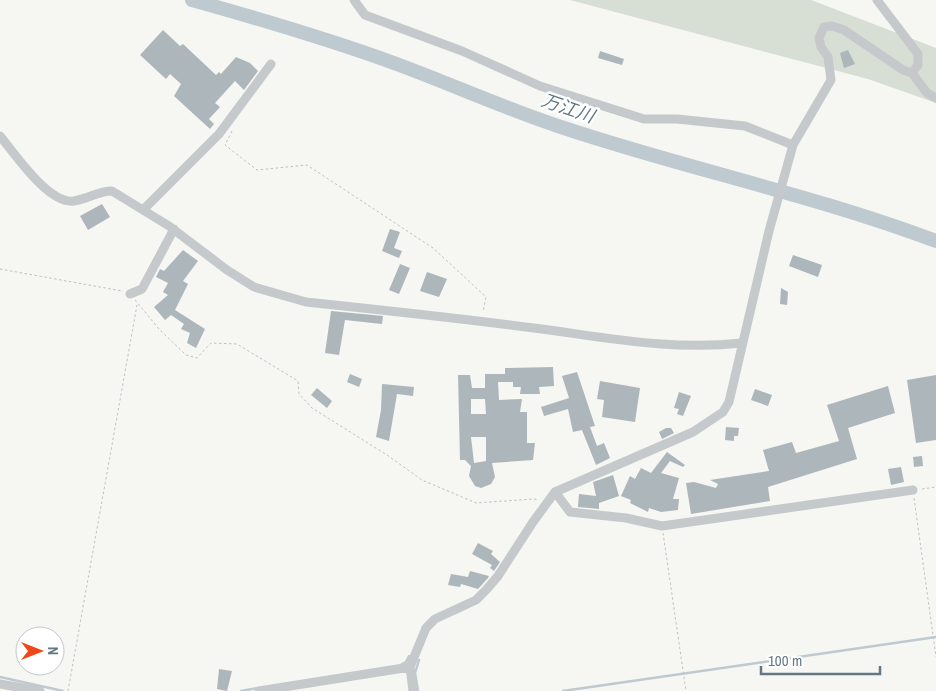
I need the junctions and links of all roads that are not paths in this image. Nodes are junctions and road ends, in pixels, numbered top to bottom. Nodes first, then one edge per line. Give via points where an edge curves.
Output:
1 (354, 0) edge
2 (877, 0) edge
3 (271, 64) dead end
4 (912, 73) junction
5 (936, 98) edge
6 (0, 136) edge
7 (793, 145) junction
8 (144, 209) junction
9 (174, 229) junction
10 (130, 294) road end
11 (742, 343) junction
12 (913, 490) road end
13 (555, 492) junction
14 (410, 667) junction
15 (0, 684) edge
16 (40, 691) edge
17 (259, 691) edge
18 (414, 691) edge

1 - 7 street via 365,15 462,51 540,86 644,119 745,126
2 - 4 street via 918,54 918,65
3 - 8 street via 219,134
4 - 5 street via 927,93
4 - 7 street via 844,30 824,27 818,38 828,56 831,80
6 - 8 street via 47,190 61,201 74,201 112,191
7 - 11 street
8 - 9 street
9 - 10 street via 142,289
9 - 11 street via 254,287 306,302 646,344 683,347
11 - 13 street via 729,402 716,417 693,432
12 - 13 street via 662,526 570,512
13 - 14 street via 486,590 476,600 435,619 426,628
14 - 17 street
14 - 18 street
15 - 16 street

